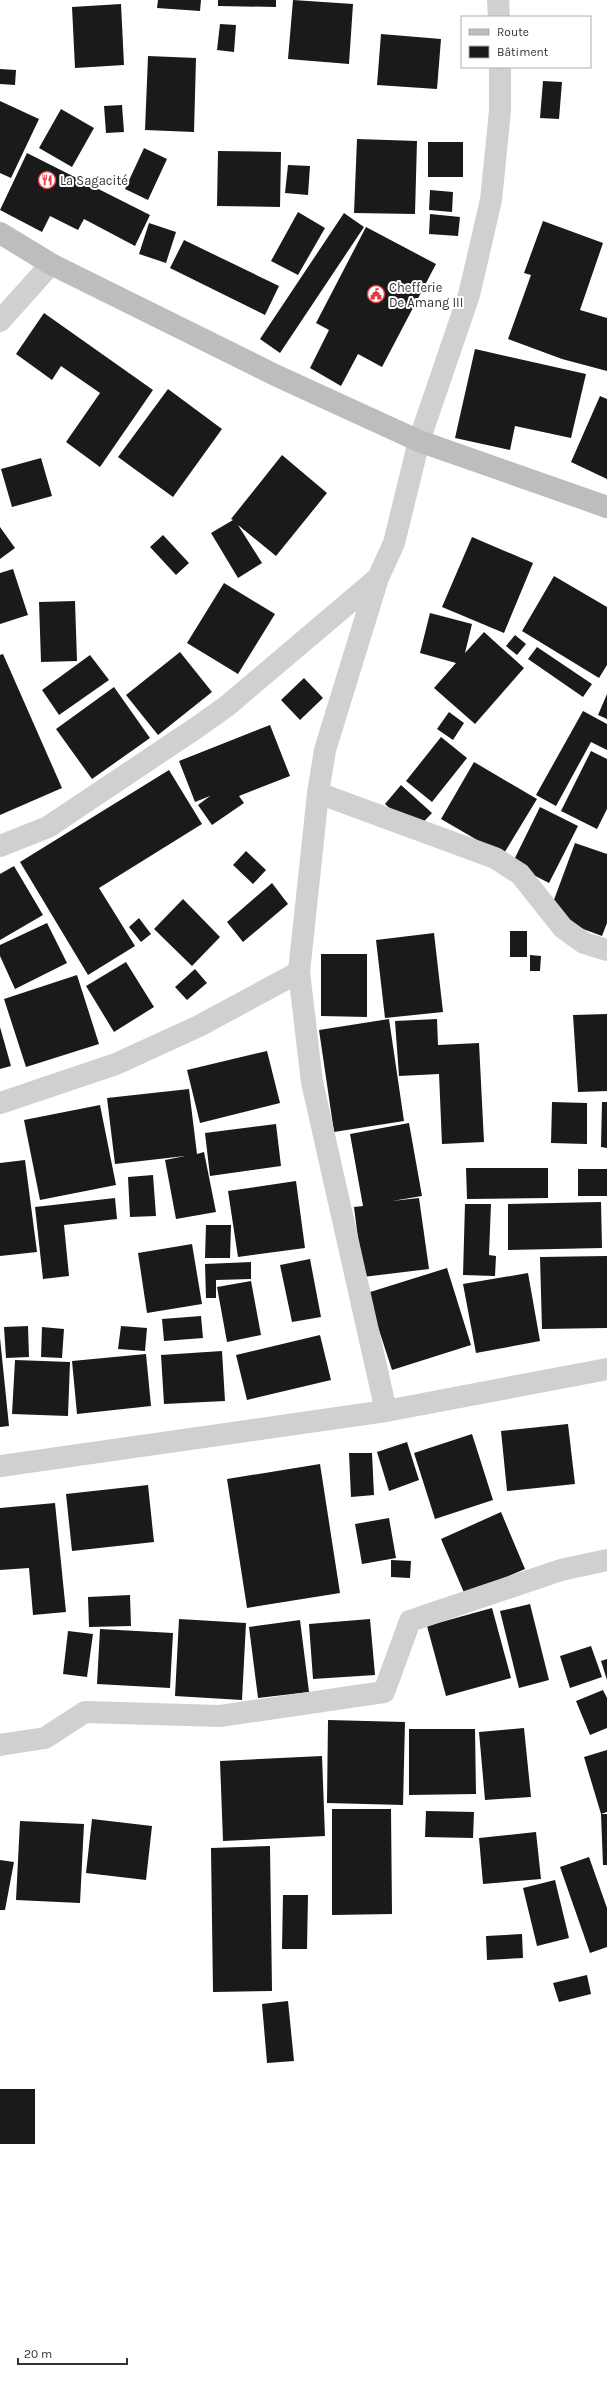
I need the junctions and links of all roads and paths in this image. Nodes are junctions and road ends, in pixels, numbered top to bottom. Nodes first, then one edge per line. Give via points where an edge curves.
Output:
1 (498, 0) edge
2 (499, 16) edge
3 (500, 68) edge
4 (0, 233) edge
5 (51, 264) junction
6 (0, 321) edge
7 (419, 441) junction
8 (607, 507) edge
9 (378, 578) junction
10 (318, 792) junction
11 (0, 846) edge
12 (607, 950) edge
13 (299, 972) junction
14 (0, 1103) edge
15 (607, 1369) edge
16 (386, 1411) junction
17 (0, 1466) edge
18 (607, 1560) edge
19 (0, 1745) edge

1 - 2 street
3 - 7 street via 500,111 491,200 469,295
4 - 5 main road
5 - 6 street
5 - 7 main road via 275,375
7 - 8 main road
7 - 9 street via 394,543
9 - 10 street via 325,750
9 - 11 street via 226,706 196,728 48,826
10 - 12 street via 496,858 520,874 563,928 584,943
10 - 13 street
13 - 14 street via 199,1026 116,1064
13 - 16 street via 312,1082
15 - 16 street
16 - 17 street
18 - 19 street via 561,1570 410,1621 384,1692 220,1716 85,1712 45,1738

